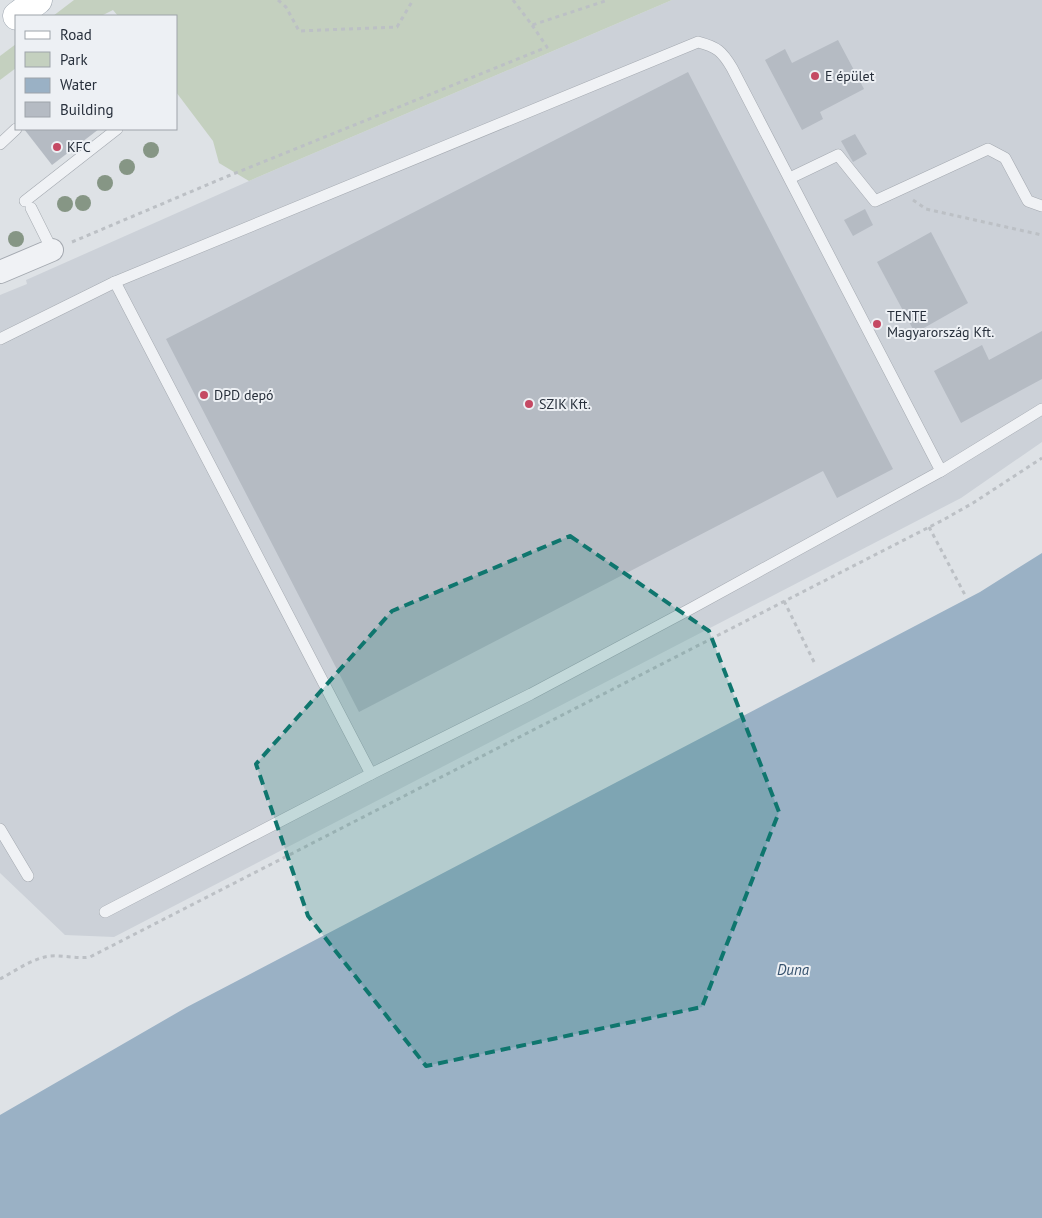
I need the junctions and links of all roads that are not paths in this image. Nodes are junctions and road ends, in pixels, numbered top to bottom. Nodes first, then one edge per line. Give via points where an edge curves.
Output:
1 (38, 0) edge
2 (19, 15) edge
3 (15, 18) edge
4 (0, 29) edge
5 (15, 130) edge
6 (116, 130) edge
7 (0, 144) edge
8 (790, 178) junction
9 (1042, 206) edge
10 (52, 250) joint
11 (0, 272) edge
12 (115, 282) junction
13 (0, 339) edge
14 (1042, 409) edge
15 (941, 471) junction
16 (371, 774) junction
17 (0, 829) edge
18 (28, 876) dead end
19 (105, 912) dead end

1 - 2 main road
3 - 4 main road
5 - 7 lane
6 - 10 lane via 28,204
8 - 9 lane via 838,155 875,201 988,149 1005,158 1028,201
8 - 12 lane via 723,54 713,46 698,42
8 - 15 lane
10 - 11 street
12 - 13 lane
12 - 16 lane
14 - 15 lane
15 - 16 lane via 531,694
16 - 19 lane
17 - 18 lane

